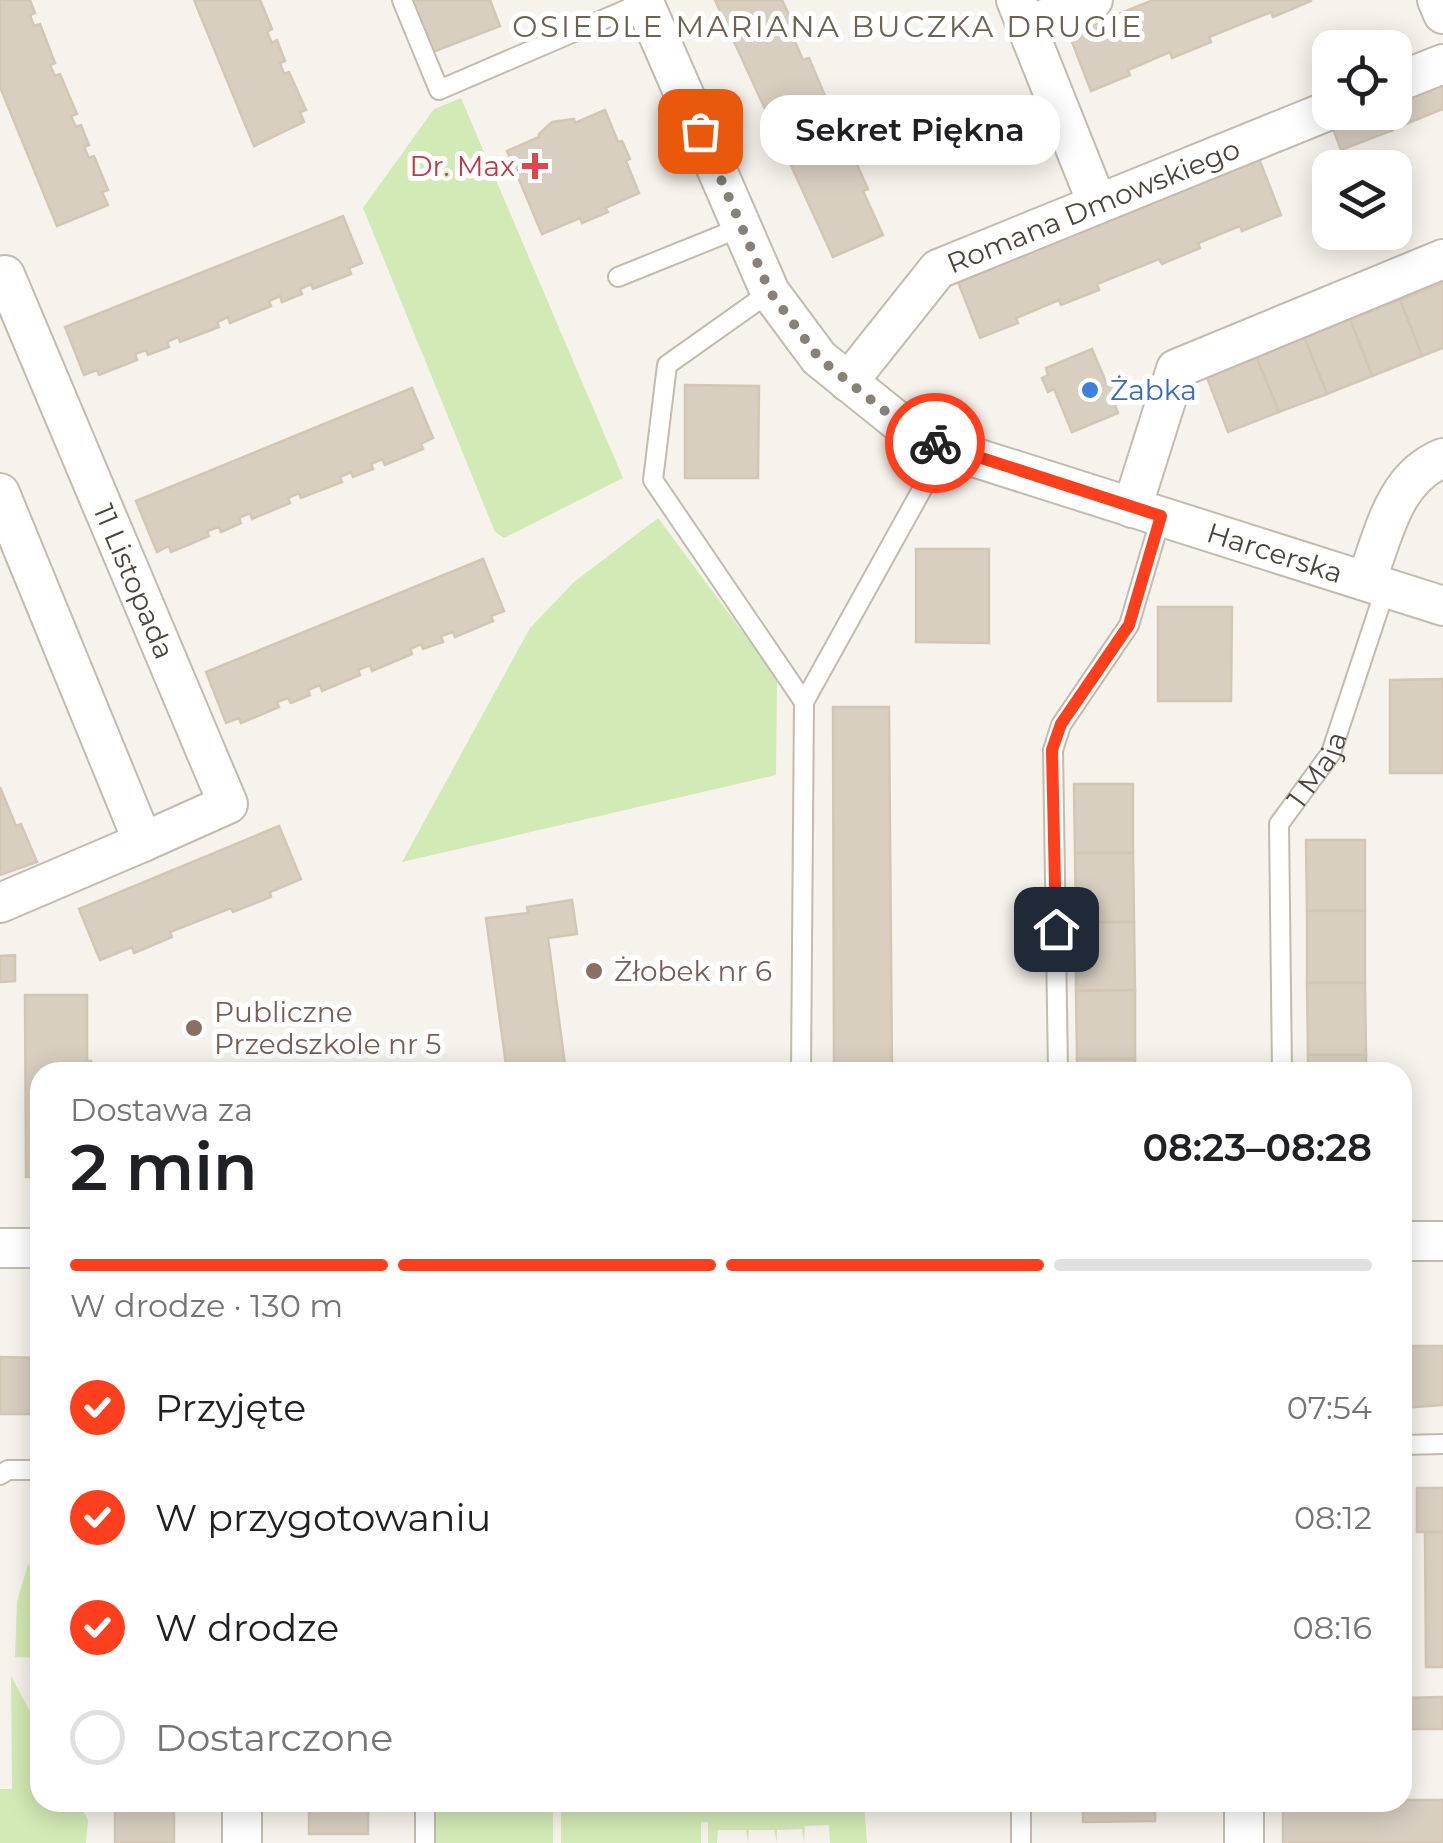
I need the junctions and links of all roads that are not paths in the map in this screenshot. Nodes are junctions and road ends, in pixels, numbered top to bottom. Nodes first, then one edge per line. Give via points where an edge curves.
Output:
1 (402, 0) edge
2 (1092, 0) edge
3 (1437, 0) edge
4 (644, 1) edge
5 (1021, 13) edge
6 (1443, 14) edge
7 (1443, 64) edge
8 (1412, 77) edge
9 (1312, 117) edge
10 (1097, 204) junction
11 (742, 227) junction
12 (1443, 258) edge
13 (0, 277) edge
14 (618, 277) dead end
15 (770, 292) junction
16 (848, 382) junction
17 (945, 448) junction
18 (1443, 458) edge
19 (0, 493) edge
20 (1146, 512) junction
21 (1376, 584) junction
22 (1443, 606) edge
23 (804, 702) junction
24 (143, 842) junction
25 (0, 903) edge
26 (801, 1062) edge
27 (1058, 1062) edge
28 (1282, 1062) edge
29 (1412, 1241) edge
30 (1443, 1241) edge
31 (0, 1248) edge
32 (30, 1248) edge
33 (1443, 1444) edge
34 (1412, 1445) edge
35 (30, 1470) edge
36 (0, 1475) edge
37 (242, 1812) edge
38 (425, 1812) edge
39 (1021, 1812) edge
40 (1244, 1812) edge
41 (242, 1843) edge
42 (425, 1843) edge
43 (1021, 1843) edge
44 (1244, 1843) edge

1 - 4 lane, Harcerska via 439,90
2 - 5 street
3 - 6 street
4 - 11 street, Harcerska
5 - 10 street
7 - 8 street
9 - 10 street, Romana Dmowskiego
10 - 16 street, Romana Dmowskiego via 938,268
11 - 14 lane
11 - 15 street, Harcerska
12 - 20 street via 1176,369
13 - 24 street, 11 Listopada via 5,275 228,804
15 - 16 street, Harcerska via 819,358
15 - 23 lane via 666,366 653,480
16 - 17 street, Harcerska
17 - 20 street, Harcerska
17 - 23 lane
18 - 21 street via 1413,474 1402,489
19 - 24 street
20 - 21 street, Harcerska
20 - 27 lane via 1129,625 1061,724 1052,750
21 - 22 street, Harcerska
21 - 28 lane, 1 Maja via 1331,753 1280,824
23 - 26 lane
24 - 25 street, 11 Listopada
29 - 30 street
31 - 32 street
33 - 34 lane
35 - 36 lane
37 - 41 street
38 - 42 lane
39 - 43 lane
40 - 44 street

